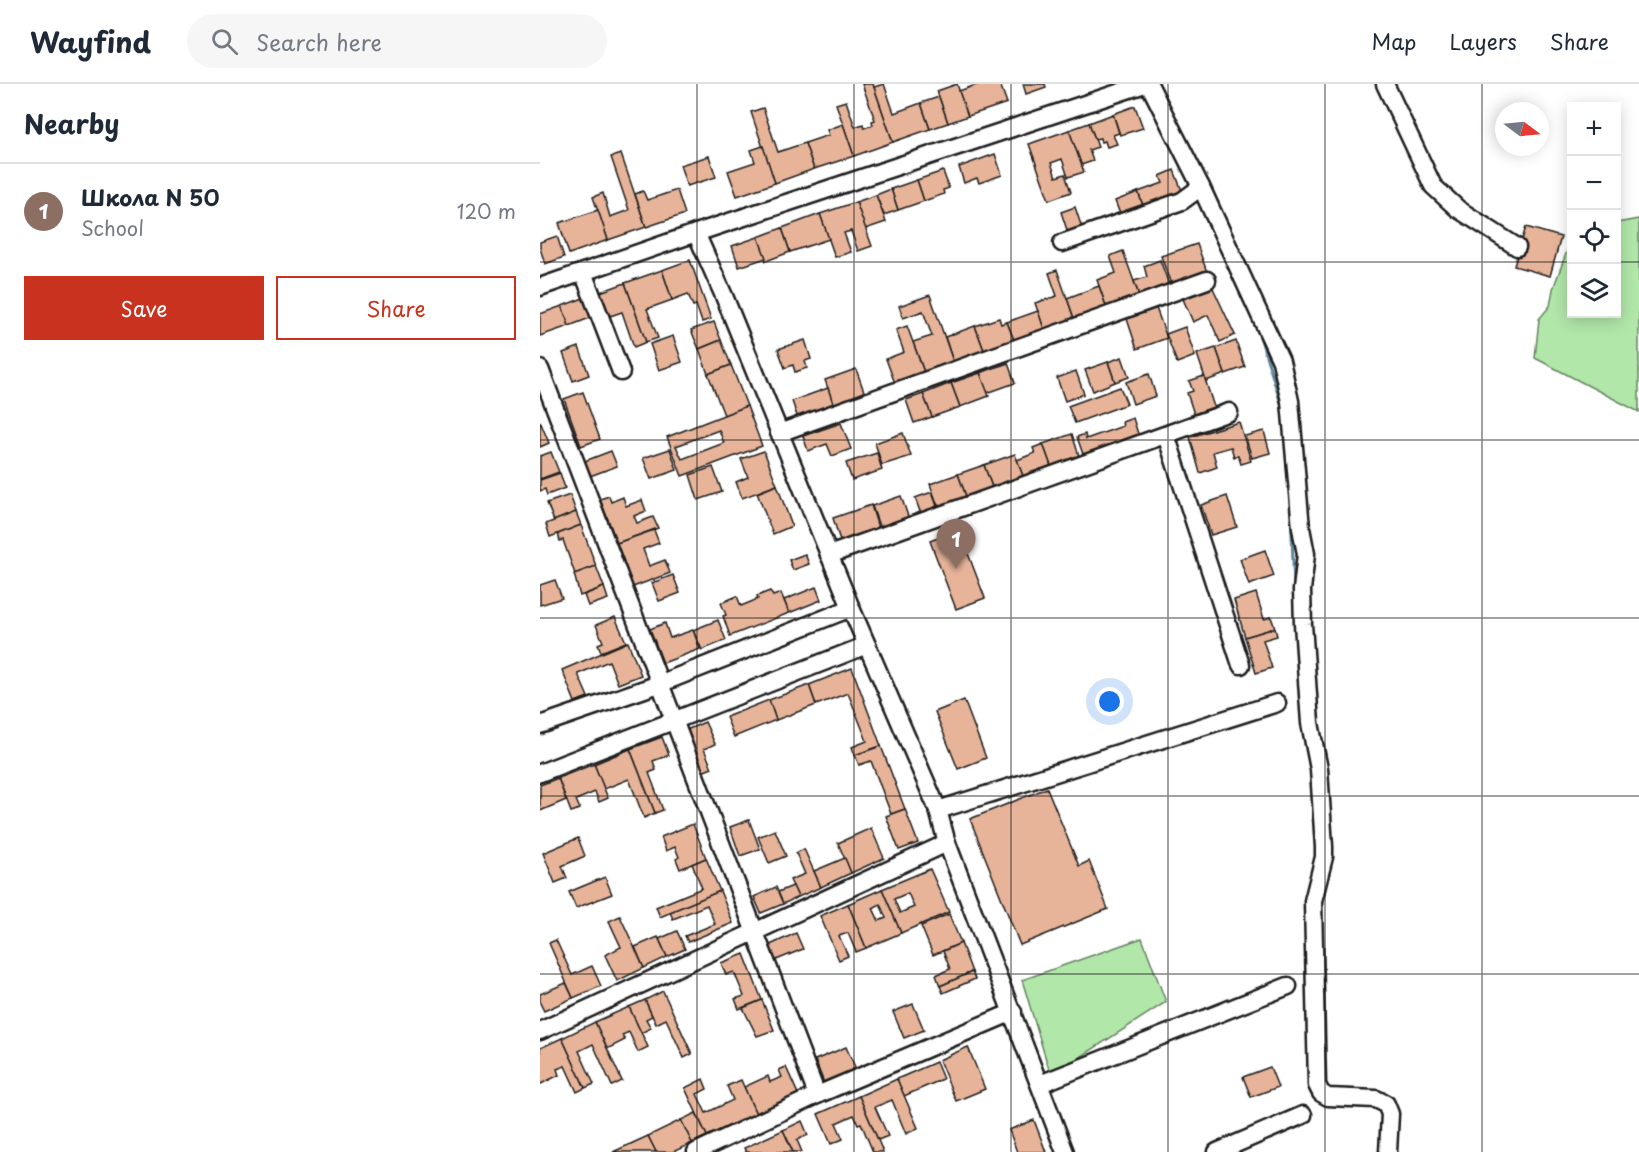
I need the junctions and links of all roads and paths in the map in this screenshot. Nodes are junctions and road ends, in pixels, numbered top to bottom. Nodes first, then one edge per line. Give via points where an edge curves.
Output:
1 (1147, 84) edge
2 (1385, 84) edge
3 (1201, 187) junction
4 (696, 233) junction
5 (1062, 243) dead end
6 (1517, 247) dead end
7 (583, 272) junction
8 (1207, 280) dead end
9 (540, 287) edge
10 (540, 369) edge
11 (621, 372) dead end
12 (1229, 412) dead end
13 (779, 433) junction
14 (1166, 435) junction
15 (829, 555) junction
16 (851, 608) junction
17 (867, 645) junction
18 (1241, 665) dead end
19 (659, 684) junction
20 (1277, 703) dead end
21 (673, 721) junction
22 (540, 725) edge
23 (540, 772) edge
24 (939, 810) junction
25 (947, 843) junction
26 (755, 933) junction
27 (1288, 986) dead end
28 (1013, 1012) junction
29 (540, 1031) edge
30 (1040, 1084) junction
31 (817, 1095) junction
32 (1303, 1115) dead end
33 (1245, 1147) edge
34 (696, 1152) edge
35 (1065, 1152) edge
36 (1216, 1152) edge
37 (1388, 1152) edge

1 - 3 street
1 - 4 street
2 - 6 street via 1433,186 1458,209
3 - 5 street via 1182,201
3 - 37 street via 1277,351 1290,401 1306,554 1302,590 1310,723 1324,847 1314,901 1317,1085 1328,1097 1376,1099 1386,1104 1390,1114
4 - 7 street
4 - 13 street
7 - 9 street
7 - 11 street
8 - 13 street
10 - 19 street
12 - 14 street
13 - 15 street
14 - 15 street
14 - 18 street
15 - 16 street
16 - 17 street
16 - 19 street
17 - 21 street
17 - 24 street
19 - 21 street
19 - 22 street
20 - 24 street
21 - 23 street
21 - 26 street
24 - 25 street
25 - 26 street
25 - 28 street
26 - 29 street
26 - 31 street
27 - 30 street
28 - 30 street
28 - 31 street
30 - 35 street
31 - 34 street
32 - 33 street
33 - 36 street

